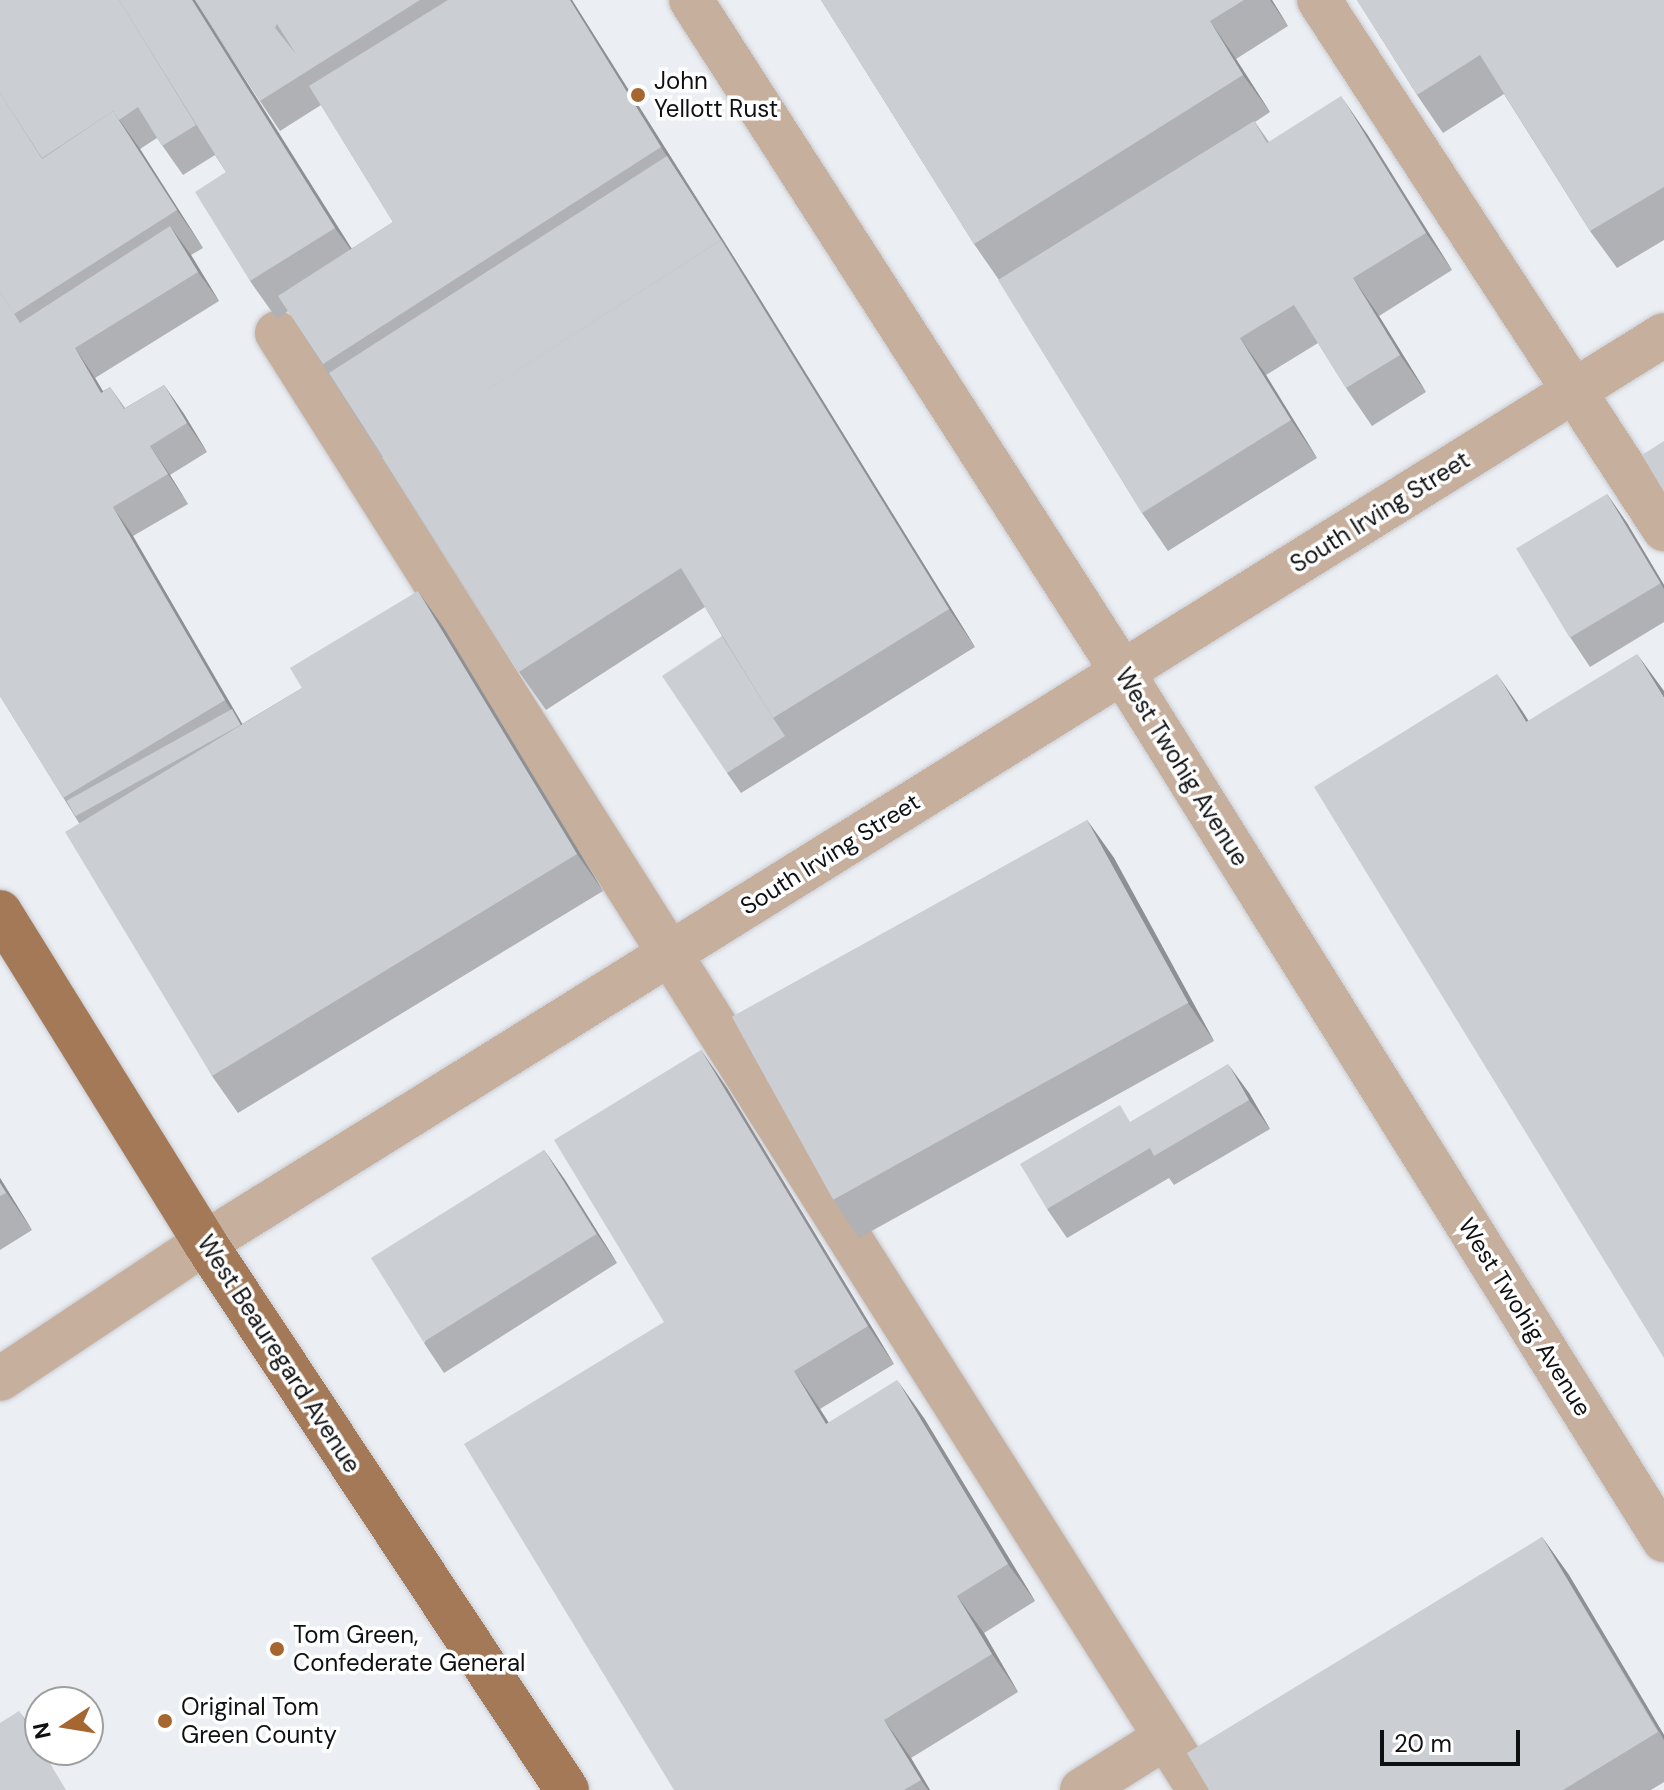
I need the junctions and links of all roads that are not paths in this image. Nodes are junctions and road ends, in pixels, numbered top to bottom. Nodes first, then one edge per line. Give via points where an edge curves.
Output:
1 (691, 0) edge
2 (1319, 0) edge
3 (277, 333) edge
4 (1664, 335) edge
5 (1577, 390) junction
6 (1664, 529) edge
7 (1123, 673) junction
8 (0, 912) edge
9 (671, 953) junction
10 (205, 1243) junction
11 (0, 1379) edge
12 (1664, 1540) edge
13 (1166, 1737) junction
14 (567, 1790) edge
15 (1082, 1790) edge
16 (1199, 1790) edge

1 - 7 street, West Twohig Avenue
2 - 5 street
3 - 9 street
4 - 5 street, South Irving Street
5 - 6 street
5 - 7 street, South Irving Street
7 - 9 street, South Irving Street
7 - 12 street, West Twohig Avenue
8 - 10 main road, West Beauregard Avenue
9 - 10 street, South Irving Street
9 - 13 street
10 - 11 street, South Irving Street
10 - 14 main road, West Beauregard Avenue
13 - 15 street
13 - 16 street

